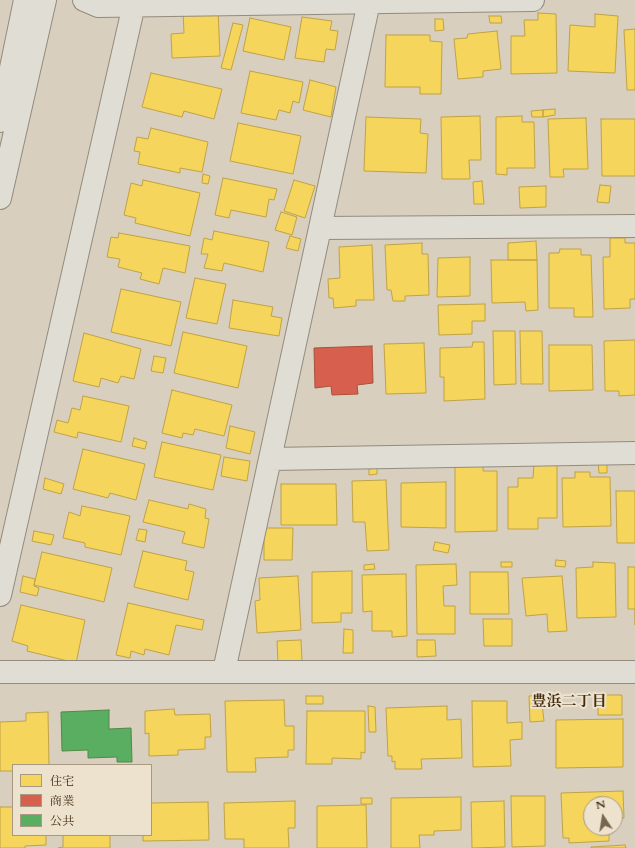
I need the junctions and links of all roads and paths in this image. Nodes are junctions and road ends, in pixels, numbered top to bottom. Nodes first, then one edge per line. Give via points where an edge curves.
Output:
1 (25, 0) edge
2 (46, 0) edge
3 (84, 0) edge
4 (533, 0) edge
5 (369, 2) junction
6 (134, 3) edge
7 (0, 121) edge
8 (0, 198) edge
9 (635, 226) edge
10 (320, 228) junction
11 (635, 453) edge
12 (270, 460) junction
13 (0, 595) edge
14 (224, 671) junction
15 (0, 672) edge
16 (635, 672) edge

1 - 7 street
2 - 8 street
3 - 6 street via 98,6
4 - 5 street
5 - 6 street
5 - 10 street
6 - 13 street
9 - 10 street
10 - 12 street
11 - 12 street
12 - 14 street
14 - 15 street
14 - 16 street

